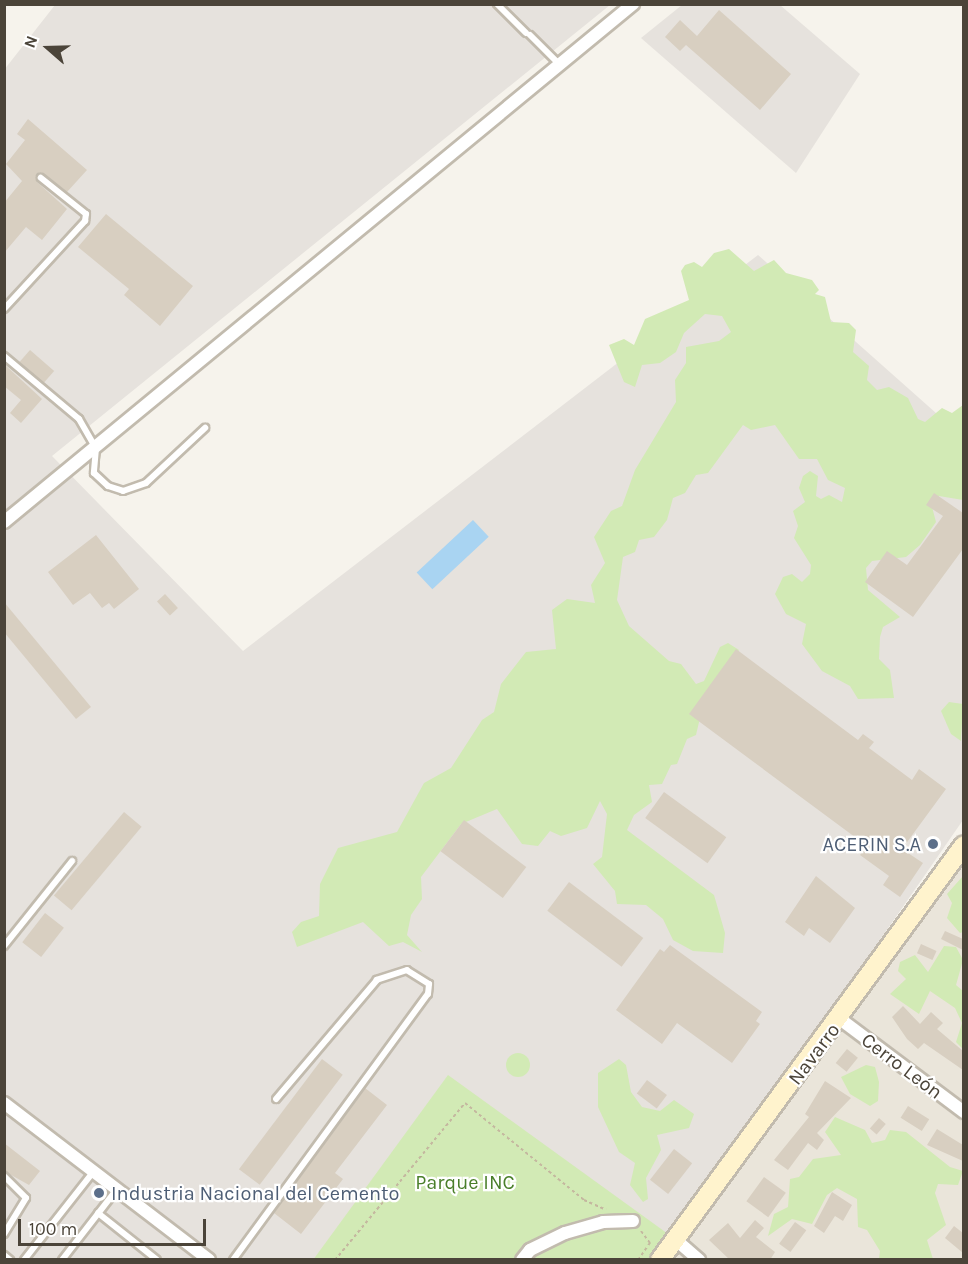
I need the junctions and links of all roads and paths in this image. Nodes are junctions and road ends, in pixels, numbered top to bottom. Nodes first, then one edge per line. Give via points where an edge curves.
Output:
1 (633, 4) edge
2 (501, 6) edge
3 (560, 65) junction
4 (41, 178) dead end
5 (4, 309) edge
6 (4, 356) edge
7 (206, 428) dead end
8 (96, 448) junction
9 (4, 522) edge
10 (963, 845) edge
11 (72, 861) dead end
12 (4, 946) edge
13 (840, 1019) junction
14 (276, 1099) dead end
15 (4, 1103) edge
16 (963, 1112) edge
17 (94, 1171) junction
18 (4, 1176) edge
19 (117, 1189) junction
20 (584, 1200) dead end
21 (98, 1213) junction
22 (633, 1221) dead end
23 (4, 1234) edge
24 (675, 1239) junction
25 (4, 1255) edge
26 (10, 1260) edge
27 (24, 1260) edge
28 (62, 1260) edge
29 (157, 1260) edge
30 (209, 1260) edge
31 (233, 1260) edge
32 (335, 1260) edge
33 (522, 1260) edge
34 (660, 1260) edge
35 (699, 1260) edge

1 - 3 street
2 - 3 lane
3 - 8 street
4 - 5 lane via 86,214 86,221
6 - 8 lane via 79,419
7 - 8 lane via 146,483 131,489 108,486 94,474
8 - 9 street
10 - 13 street, Navarro
11 - 12 lane
13 - 16 street, Cerro León
13 - 24 street, Navarro
14 - 31 lane via 378,980 407,970 429,984 428,994
15 - 17 street
17 - 19 street
17 - 27 lane
18 - 23 lane via 26,1198
19 - 21 lane
19 - 30 street
20 - 32 path via 465,1103
21 - 28 lane
21 - 29 lane
22 - 33 street via 603,1222 566,1233 530,1250
24 - 34 street, Navarro
24 - 35 street
25 - 26 lane

